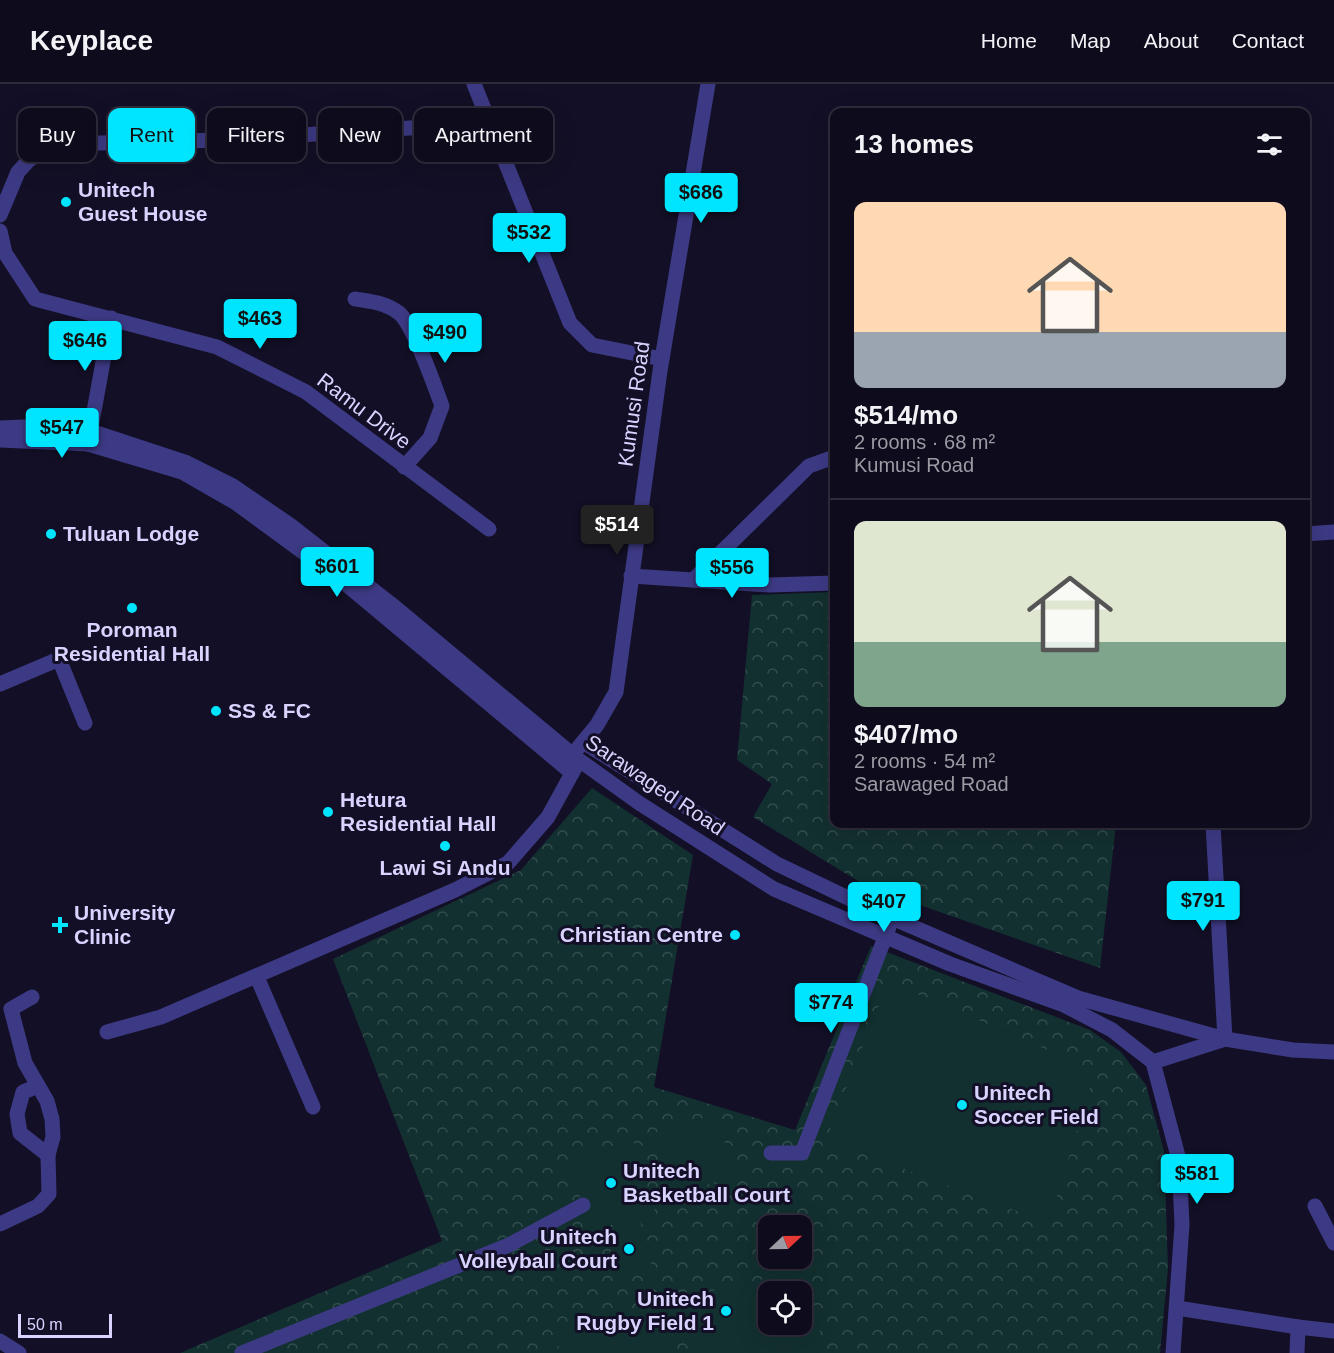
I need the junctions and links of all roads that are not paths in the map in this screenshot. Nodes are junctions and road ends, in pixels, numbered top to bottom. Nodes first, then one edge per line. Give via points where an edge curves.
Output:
1 (474, 84) edge
2 (708, 84) edge
3 (483, 108) edge
4 (414, 128) edge
5 (504, 162) edge
6 (0, 215) edge
7 (0, 231) edge
8 (355, 299) dead end
9 (111, 318) junction
10 (662, 359) junction
11 (0, 428) edge
12 (89, 438) junction
13 (0, 440) edge
14 (830, 460) edge
15 (404, 467) junction
16 (489, 529) dead end
17 (1334, 532) edge
18 (1310, 534) edge
19 (631, 576) junction
20 (693, 580) junction
21 (830, 583) edge
22 (0, 684) edge
23 (85, 723) dead end
24 (583, 742) junction
25 (575, 763) junction
26 (1214, 828) edge
27 (893, 918) junction
28 (257, 977) junction
29 (32, 997) dead end
30 (6, 1010) edge
31 (107, 1032) dead end
32 (1225, 1039) junction
33 (1334, 1052) edge
34 (1153, 1062) junction
35 (38, 1086) junction
36 (313, 1107) dead end
37 (771, 1153) dead end
38 (48, 1155) junction
39 (583, 1205) dead end
40 (1315, 1206) dead end
41 (0, 1224) edge
42 (1334, 1243) edge
43 (1177, 1308) junction
44 (1298, 1327) junction
45 (1334, 1331) edge
46 (0, 1341) edge
47 (19, 1353) edge
48 (242, 1353) edge
49 (1173, 1353) edge
50 (1297, 1353) edge

1 - 3 street
2 - 10 street, Kumusi Road
4 - 6 street via 221,140 60,144 30,159 18,172
5 - 10 street via 570,323 592,345
7 - 9 street, Ramu Drive via 5,253 35,299
8 - 15 street via 377,301 400,314 428,365 442,406 430,438
9 - 12 street
9 - 15 street, Ramu Drive via 217,347 306,392
10 - 19 street, Kumusi Road
11 - 12 street, Sarawaged Road
12 - 13 street
12 - 25 street, Sarawaged Road via 185,462 233,486 396,608
14 - 20 street via 808,466
15 - 16 street, Ramu Drive
17 - 18 street
19 - 20 street
19 - 24 street, Kumusi Road via 616,692
20 - 21 street via 770,585
22 - 23 street via 59,659
24 - 25 street, Kumusi Road
24 - 27 street via 777,864
25 - 28 street, Kumusi Road via 548,817 508,863
25 - 34 street, Sarawaged Road via 774,889 950,964 1064,1005 1112,1030
26 - 32 street
27 - 32 street via 1078,998
27 - 37 street via 802,1153
28 - 31 street, Kumusi Road via 161,1017
28 - 36 street
29 - 30 street
30 - 35 street via 25,1063
32 - 33 street
32 - 34 street
34 - 43 street via 1179,1160 1182,1225
35 - 38 street via 52,1119
35 - 38 street via 23,1092 16,1114 20,1133
38 - 41 street via 49,1194 38,1206
39 - 48 street via 509,1245
40 - 42 street
43 - 44 street
43 - 49 street
44 - 45 street
44 - 50 street
46 - 47 street

